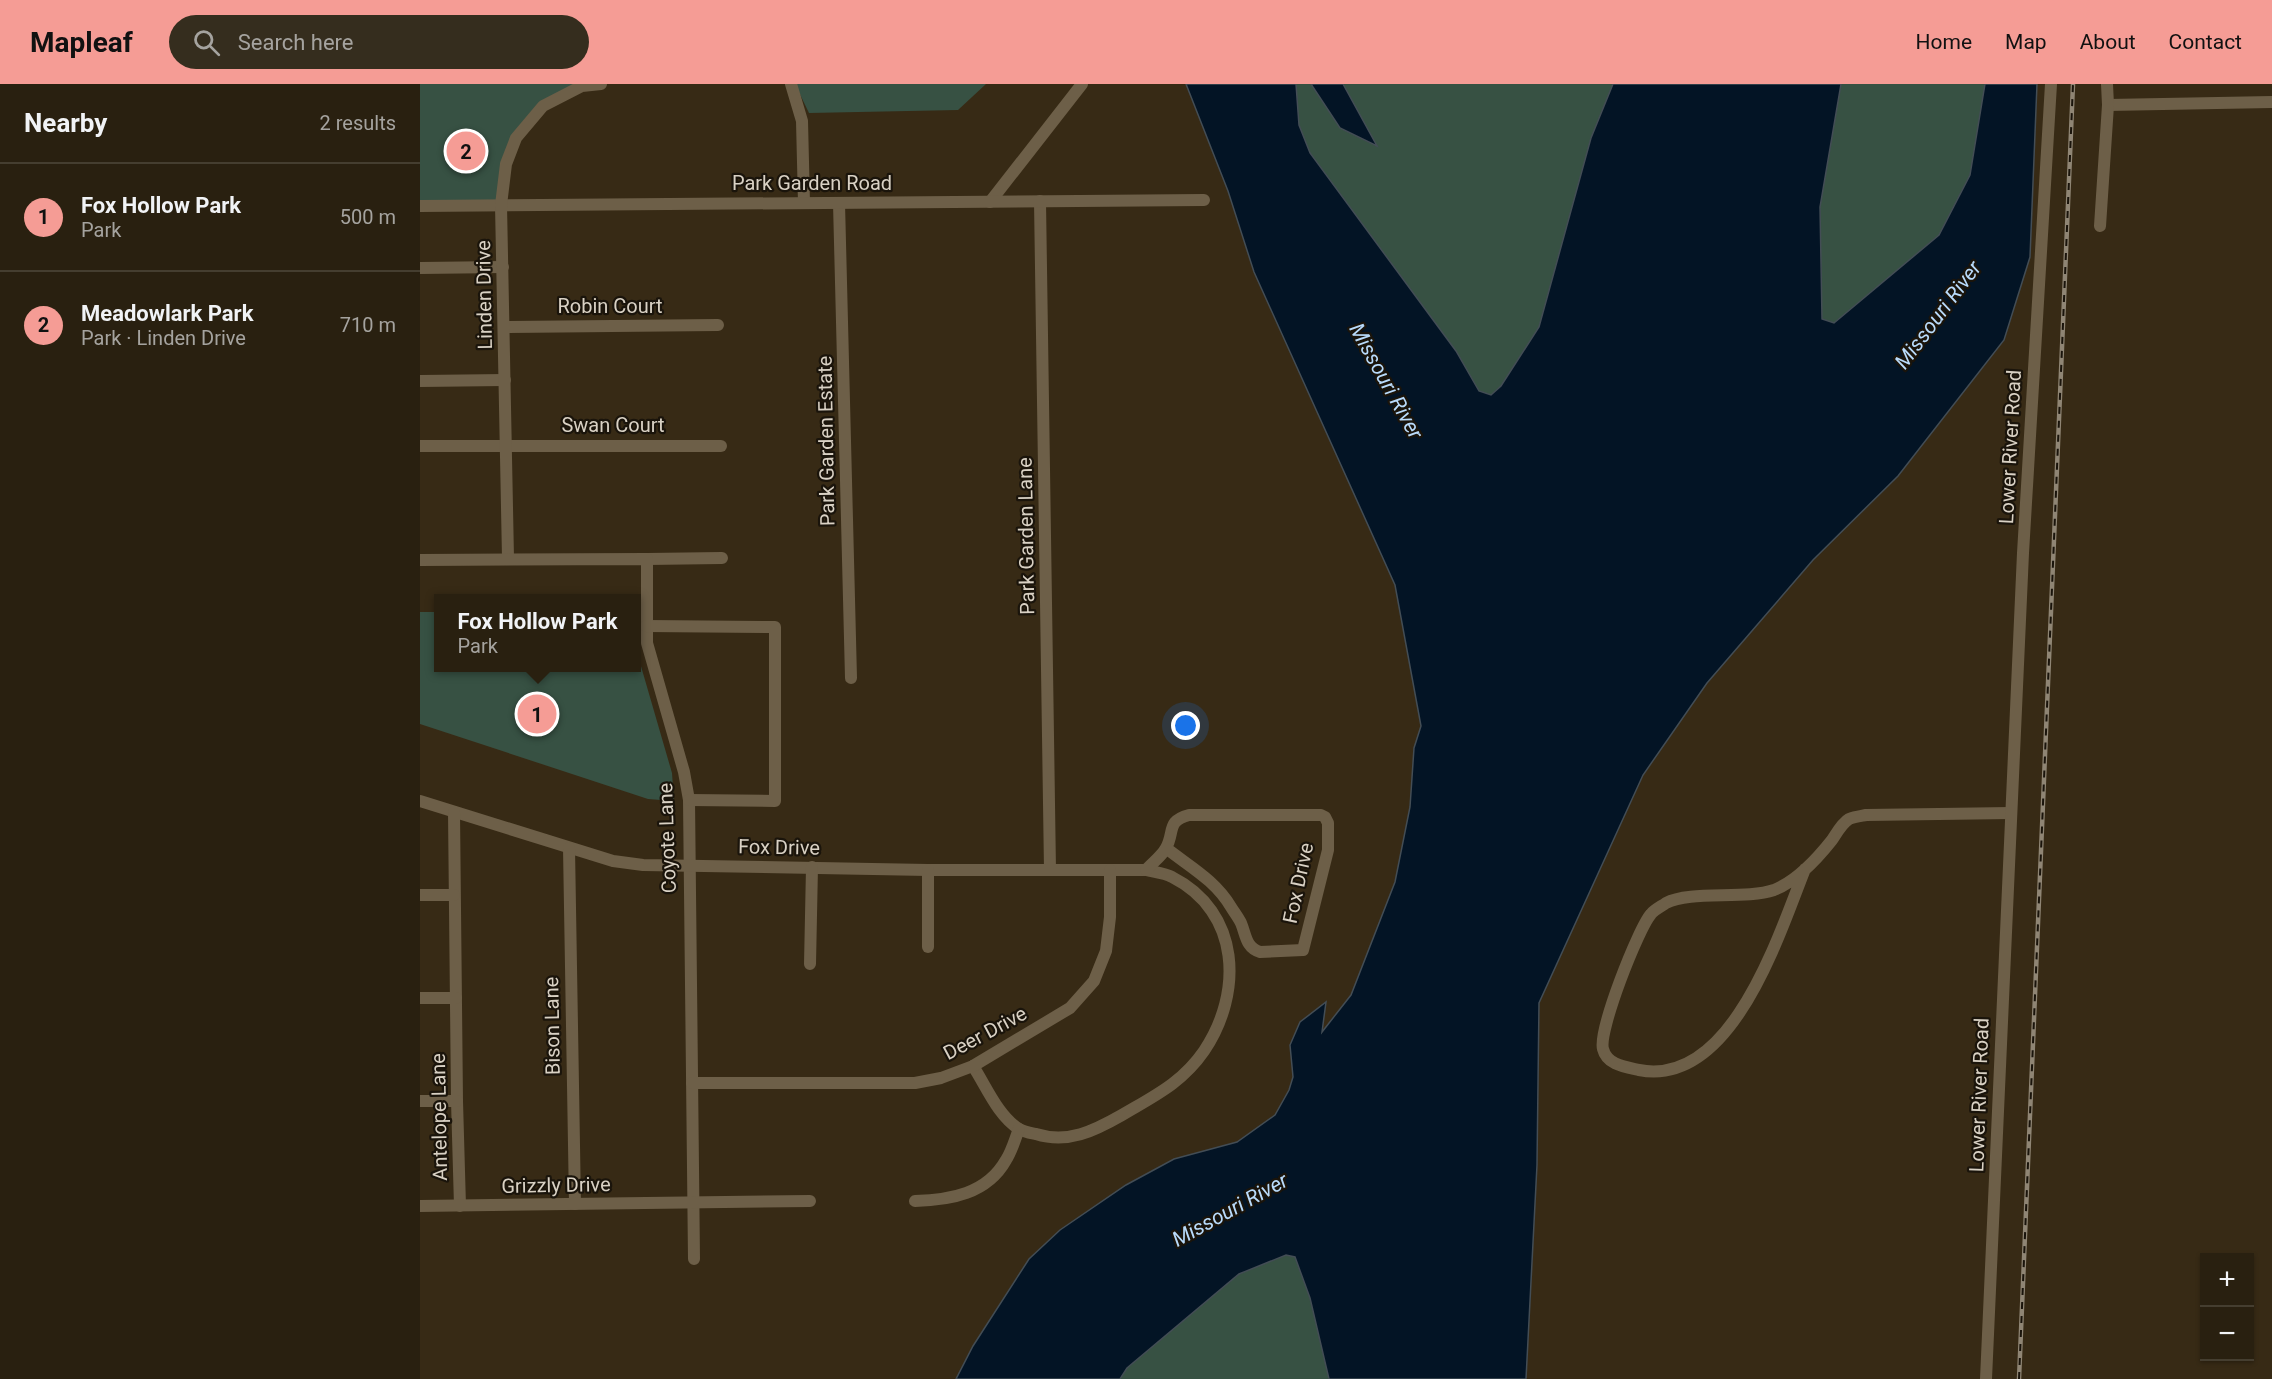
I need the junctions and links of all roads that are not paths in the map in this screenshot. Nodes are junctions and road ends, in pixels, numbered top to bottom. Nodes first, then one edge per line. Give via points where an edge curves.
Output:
1 (601, 84) edge
2 (791, 84) edge
3 (1082, 84) edge
4 (2051, 84) edge
5 (2107, 84) edge
6 (2272, 102) edge
7 (2108, 105) junction
8 (1204, 200) dead end
9 (990, 201) junction
10 (1040, 201) junction
11 (804, 203) junction
12 (839, 203) junction
13 (501, 205) junction
14 (420, 206) edge
15 (2100, 226) dead end
16 (503, 267) junction
17 (420, 268) edge
18 (717, 325) dead end
19 (504, 327) junction
20 (505, 380) junction
21 (420, 381) edge
22 (506, 444) junction
23 (420, 446) edge
24 (721, 446) dead end
25 (508, 558) junction
26 (723, 558) dead end
27 (647, 559) junction
28 (420, 560) edge
29 (646, 626) junction
30 (851, 678) dead end
31 (689, 800) junction
32 (420, 801) edge
33 (454, 812) junction
34 (2010, 813) junction
35 (569, 848) junction
36 (1166, 848) junction
37 (689, 864) junction
38 (812, 867) junction
39 (1805, 869) junction
40 (928, 870) junction
41 (1050, 870) junction
42 (1110, 870) junction
43 (1146, 870) junction
44 (420, 895) edge
45 (454, 895) junction
46 (928, 947) dead end
47 (810, 964) dead end
48 (420, 998) edge
49 (456, 998) junction
50 (973, 1066) junction
51 (692, 1083) junction
52 (420, 1101) edge
53 (457, 1101) junction
54 (1019, 1129) junction
55 (810, 1201) dead end
56 (915, 1201) dead end
57 (692, 1202) junction
58 (575, 1204) junction
59 (420, 1206) edge
60 (460, 1206) junction
61 (694, 1259) dead end
62 (1986, 1379) edge

1 - 13 street, Linden Drive via 582,86 543,106 516,138 506,164
2 - 11 street via 802,122
3 - 9 street
4 - 34 street, Lower River Road
5 - 7 street
6 - 7 street
7 - 15 street
8 - 10 street, Park Garden Road
9 - 10 street, Park Garden Road
9 - 12 street, Park Garden Road
10 - 41 street, Park Garden Lane
11 - 12 street, Park Garden Road
11 - 13 street, Park Garden Road
12 - 30 street, Park Garden Estate
13 - 14 street, Park Garden Road
13 - 16 street, Linden Drive
16 - 17 street
16 - 19 street, Linden Drive
18 - 19 street, Robin Court
19 - 20 street, Linden Drive
20 - 21 street
20 - 22 street, Linden Drive
22 - 23 street, Swan Court
22 - 24 street, Swan Court
22 - 25 street, Linden Drive
25 - 27 street
25 - 28 street
26 - 27 street
27 - 29 street, Coyote Lane
29 - 31 street, Coyote Lane via 647,643
29 - 31 street via 774,627 775,801
31 - 37 street, Coyote Lane
32 - 33 street, Fox Drive
33 - 35 street, Fox Drive
33 - 45 street, Antelope Lane
34 - 39 street via 1866,815 1848,819
34 - 62 street, Lower River Road
35 - 37 street, Fox Drive via 643,865
35 - 58 street, Bison Lane
36 - 36 street, Fox Drive via 1174,823 1189,815 1325,817 1328,850 1303,950 1254,950 1216,886
36 - 43 street, Fox Drive
37 - 38 street, Fox Drive
37 - 51 street, Coyote Lane
38 - 40 street, Fox Drive
38 - 47 street
39 - 39 street via 1773,890 1668,902 1651,913 1607,1016 1603,1051 1614,1064 1647,1072 1681,1067 1703,1055 1749,1000
40 - 41 street, Fox Drive
40 - 46 street
41 - 42 street, Fox Drive
42 - 43 street, Fox Drive
42 - 50 street, Deer Drive via 1106,951 1094,981 1070,1008
43 - 54 street, Fox Drive via 1171,876 1188,888 1209,907 1223,931 1231,974 1217,1028 1203,1052 1174,1085 1097,1129 1070,1138 1047,1137
44 - 45 street
45 - 49 street, Antelope Lane
48 - 49 street
49 - 53 street, Antelope Lane
50 - 51 street, Deer Drive via 915,1083
50 - 54 street via 1005,1115
51 - 57 street, Coyote Lane
52 - 53 street
53 - 60 street, Antelope Lane
54 - 56 street via 1006,1161 991,1179 969,1194
55 - 57 street, Grizzly Drive
57 - 58 street, Grizzly Drive
57 - 61 street, Coyote Lane
58 - 60 street, Grizzly Drive
59 - 60 street, Grizzly Drive

